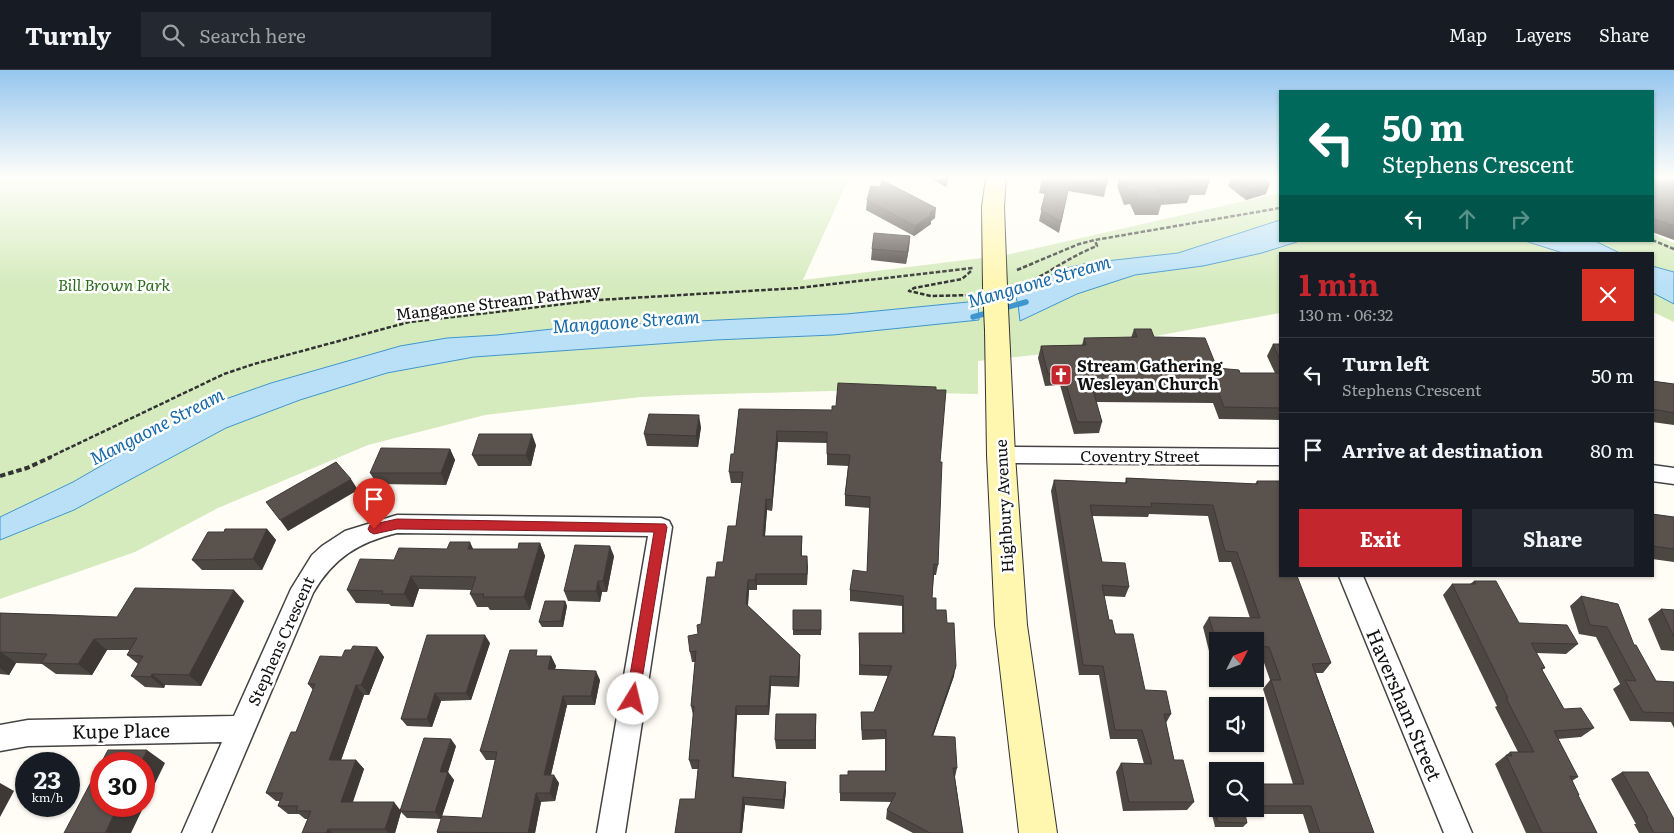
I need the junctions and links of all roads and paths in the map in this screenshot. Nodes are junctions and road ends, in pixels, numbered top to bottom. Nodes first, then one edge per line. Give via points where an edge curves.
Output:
1 (993, 214) edge
2 (1248, 214) edge
3 (1654, 241) edge
4 (1674, 249) edge
5 (995, 277) junction
6 (1001, 455) junction
7 (1279, 457) edge
8 (1654, 473) edge
9 (0, 476) edge
10 (1674, 476) edge
11 (1350, 577) edge
12 (243, 729) junction
13 (0, 738) edge
14 (196, 833) edge
15 (611, 833) edge
16 (1038, 833) edge
17 (1458, 833) edge

1 - 5 street, Highbury Avenue
2 - 5 path, Mangaone Stream Pathway via 1079,244
3 - 4 path
5 - 6 street, Highbury Avenue, bridge
5 - 9 path, Mangaone Stream Pathway via 972,268 798,288 598,300 409,322 224,374 28,468
6 - 7 street, Coventry Street
6 - 16 street, Highbury Avenue via 1011,624
8 - 10 street
11 - 17 street, Haversham Street
12 - 13 street, Kupe Place via 28,733
12 - 14 street, Stephens Crescent
12 - 15 street, Stephens Crescent via 310,575 321,559 356,535 397,524 660,527

